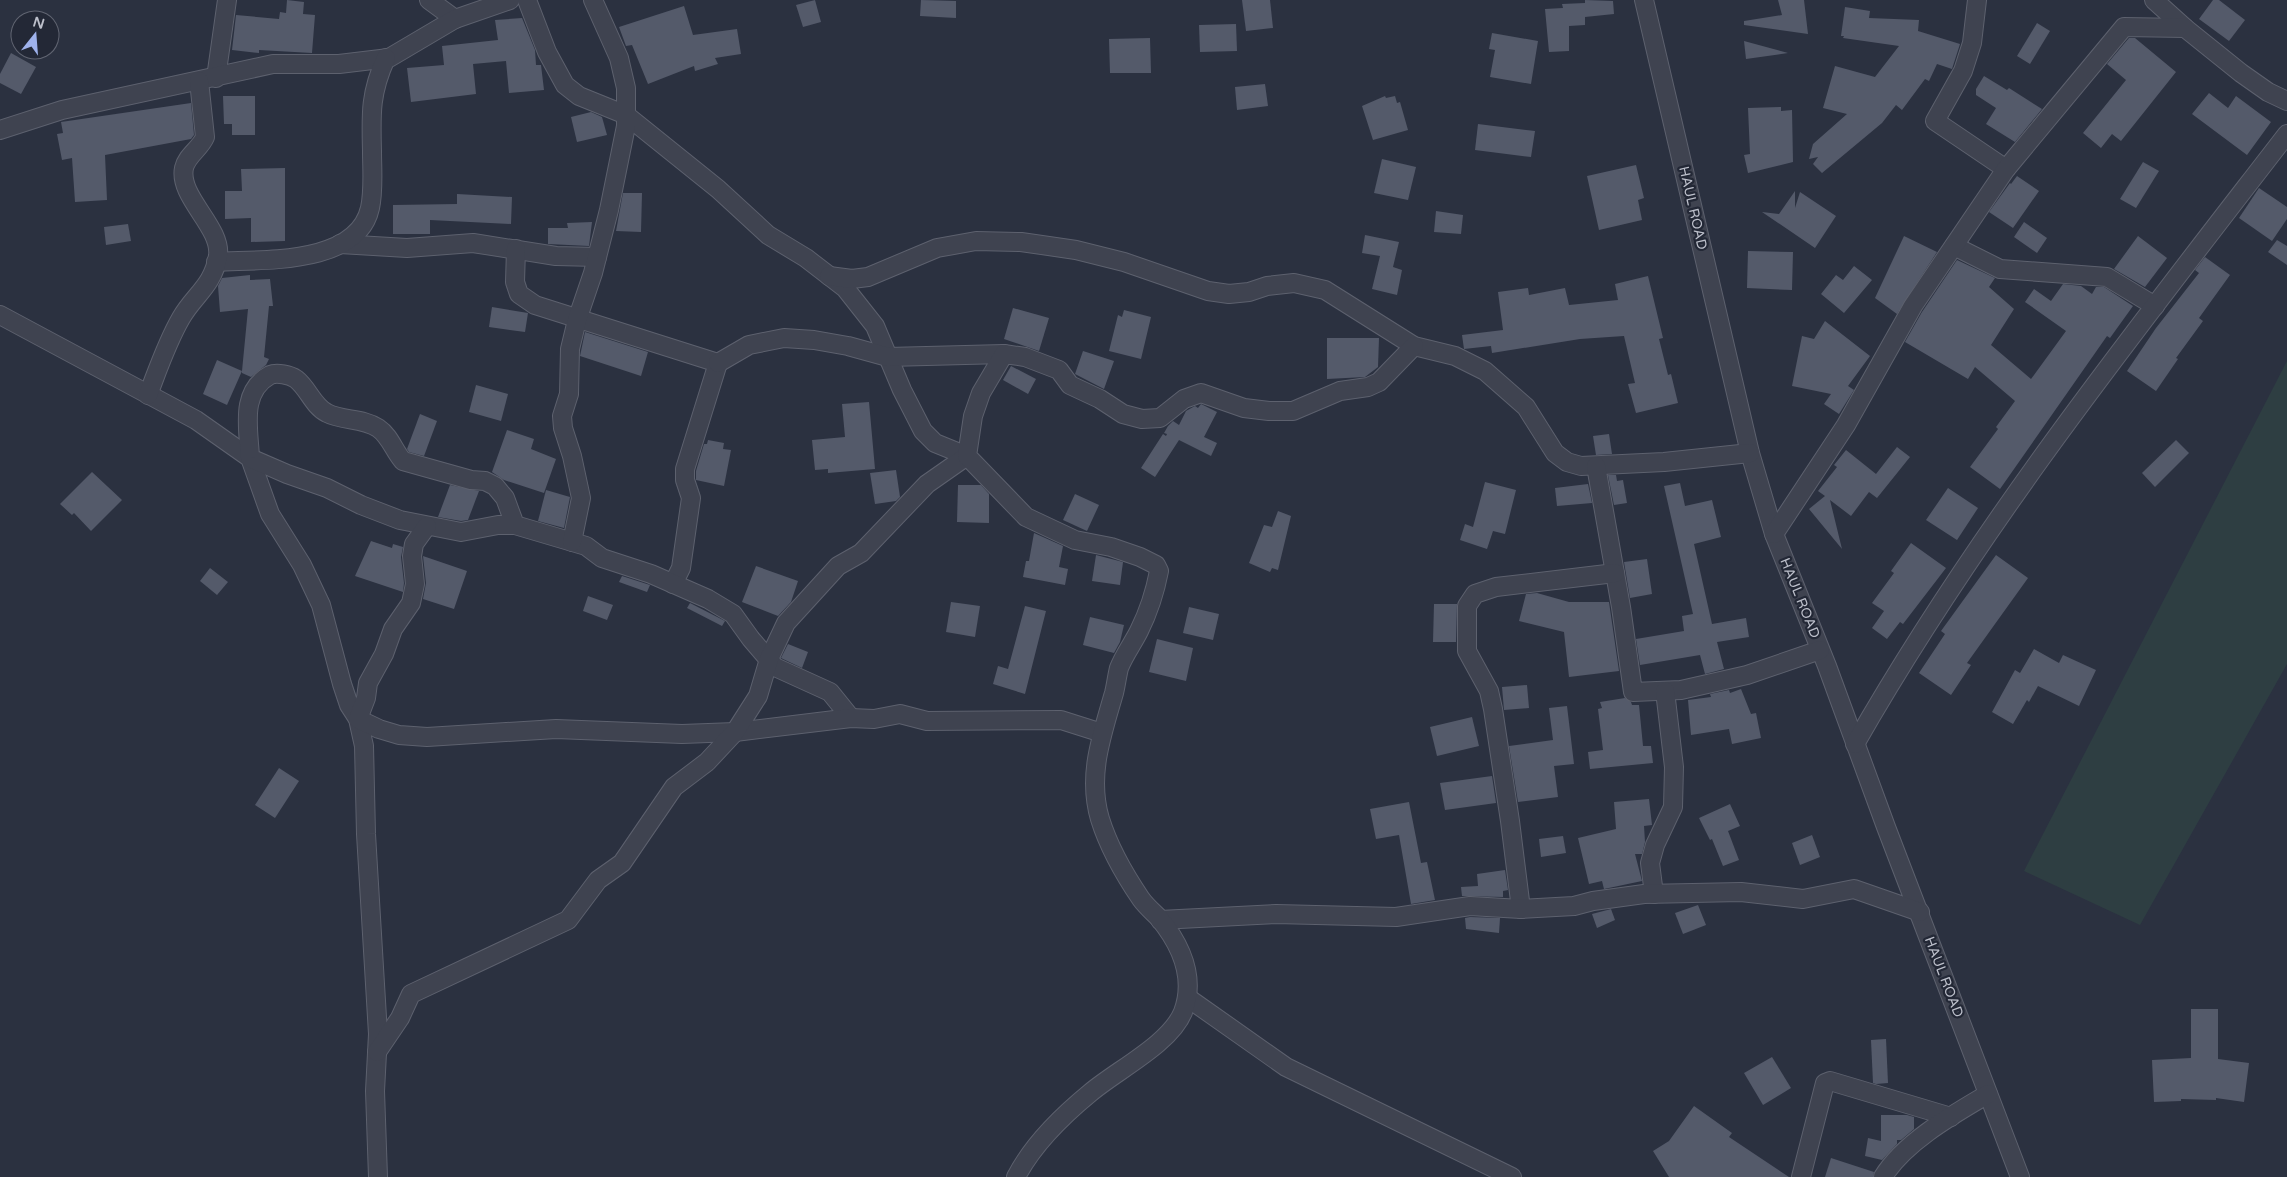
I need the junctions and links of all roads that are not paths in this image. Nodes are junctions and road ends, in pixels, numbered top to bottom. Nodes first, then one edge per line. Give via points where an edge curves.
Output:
1 (227, 0) edge
2 (429, 0) edge
3 (510, 0) edge
4 (527, 0) edge
5 (593, 0) edge
6 (1644, 0) edge
7 (1977, 0) edge
8 (2154, 0) edge
9 (455, 19) junction
10 (2185, 28) junction
11 (386, 58) junction
12 (208, 79) junction
13 (2287, 100) edge
14 (626, 115) junction
15 (0, 130) edge
16 (2287, 134) edge
17 (2006, 169) junction
18 (340, 244) junction
19 (1954, 246) junction
20 (516, 249) junction
21 (597, 257) junction
22 (216, 262) junction
23 (830, 276) junction
24 (2155, 306) junction
25 (0, 315) edge
26 (577, 320) junction
27 (1414, 346) junction
28 (1004, 354) junction
29 (888, 357) junction
30 (718, 363) junction
31 (148, 395) junction
32 (1750, 453) junction
33 (967, 456) junction
34 (250, 458) junction
35 (1596, 466) junction
36 (515, 525) junction
37 (427, 526) junction
38 (1774, 534) junction
39 (572, 542) junction
40 (1615, 573) junction
41 (673, 584) junction
42 (1820, 650) junction
43 (769, 659) junction
44 (1665, 691) junction
45 (851, 718) junction
46 (358, 719) junction
47 (735, 732) junction
48 (1102, 733) junction
49 (1856, 744) junction
50 (1654, 894) junction
51 (1521, 909) junction
52 (1920, 912) junction
53 (1160, 920) junction
54 (1188, 998) junction
55 (377, 1052) junction
56 (1988, 1094) junction
57 (1951, 1117) junction
58 (378, 1177) edge
59 (1016, 1177) edge
60 (1512, 1177) edge
61 (1801, 1177) edge
62 (1883, 1177) edge
63 (2020, 1177) edge

1 - 12 street
2 - 9 street
3 - 9 street
4 - 14 street via 547,52 565,85 579,96
5 - 14 street via 619,58 626,88
6 - 32 street, HAUL ROAD
7 - 17 street via 1972,42 1963,71 1935,121
8 - 10 street
9 - 11 street
10 - 13 street via 2268,92
10 - 17 street via 2124,27
11 - 12 street via 339,64 273,64
11 - 18 street via 371,105 370,209 361,227 349,240
12 - 15 street via 62,110
12 - 22 street via 205,137 187,161 184,171 194,204 210,226 218,254
14 - 21 street
14 - 23 street via 718,189 768,235
16 - 24 street
17 - 19 street
18 - 20 street via 407,248 473,244
18 - 22 street via 300,257
19 - 24 street via 2000,269 2107,277
19 - 38 street via 1913,306 1846,425
20 - 21 street via 556,256
20 - 26 street via 515,282 519,294 535,306
21 - 26 street
22 - 31 street via 205,290 183,314 172,335
23 - 27 street via 868,277 937,248 976,242 1021,242 1076,250 1124,262 1208,291 1229,294 1294,283 1325,290
23 - 29 street via 845,288 875,326
24 - 49 street via 2083,399 1970,561 1898,669
25 - 31 street
26 - 30 street
26 - 39 street via 570,349 569,394 562,416 581,498
27 - 28 street via 1379,382 1340,391 1293,411 1244,408 1201,392 1184,399 1160,418 1142,419 1123,414 1070,385 1059,370 1024,357
27 - 35 street via 1455,356 1485,371 1526,407 1555,452 1567,462
28 - 29 street
28 - 33 street via 978,401
29 - 30 street via 839,344 784,338 749,346
29 - 33 street via 923,431 936,443
30 - 41 street via 686,470 685,480 691,498 681,568
31 - 34 street via 196,420
32 - 35 street
32 - 38 street, HAUL ROAD
33 - 43 street via 927,484 862,553 838,566 786,623
33 - 48 street via 1026,517 1075,540 1140,557 1156,565 1159,571 1153,600 1120,667
34 - 36 street via 250,399 261,382 272,374 283,374 296,379 326,412 377,427 404,461 495,486 505,498
34 - 37 street via 400,520
34 - 46 street via 270,514 302,565 321,604 346,698
35 - 40 street
36 - 37 street via 461,532
36 - 39 street
37 - 46 street via 414,544 415,584 411,603 393,629 368,683
38 - 42 street, HAUL ROAD
39 - 41 street via 586,546 602,558
40 - 44 street via 1633,692
40 - 51 street via 1496,587 1475,594 1468,606 1467,651 1488,691 1493,709
41 - 43 street via 734,614
42 - 44 street via 1747,675
42 - 49 street, HAUL ROAD
43 - 45 street via 775,666 830,692
43 - 47 street via 758,696
44 - 50 street via 1674,767 1674,808 1655,845 1650,863
45 - 47 street
45 - 48 street via 874,719 900,714 927,721 1061,720
46 - 47 street via 399,735 427,737 556,729 682,734
46 - 55 street via 366,775
47 - 55 street via 707,762 674,787 622,863 598,880 568,920 411,994 400,1018
48 - 53 street via 1094,786 1100,818 1122,870
49 - 52 street, HAUL ROAD
50 - 51 street via 1574,906
50 - 52 street via 1741,892 1803,899 1854,889
51 - 53 street via 1470,906 1396,917 1276,914
52 - 56 street, HAUL ROAD
53 - 54 street via 1184,958
54 - 59 street via 1169,1034 1090,1092 1034,1150
54 - 60 street via 1286,1067
55 - 58 street
56 - 57 street
56 - 63 street, HAUL ROAD
57 - 61 street via 1825,1083
57 - 62 street via 1905,1152

